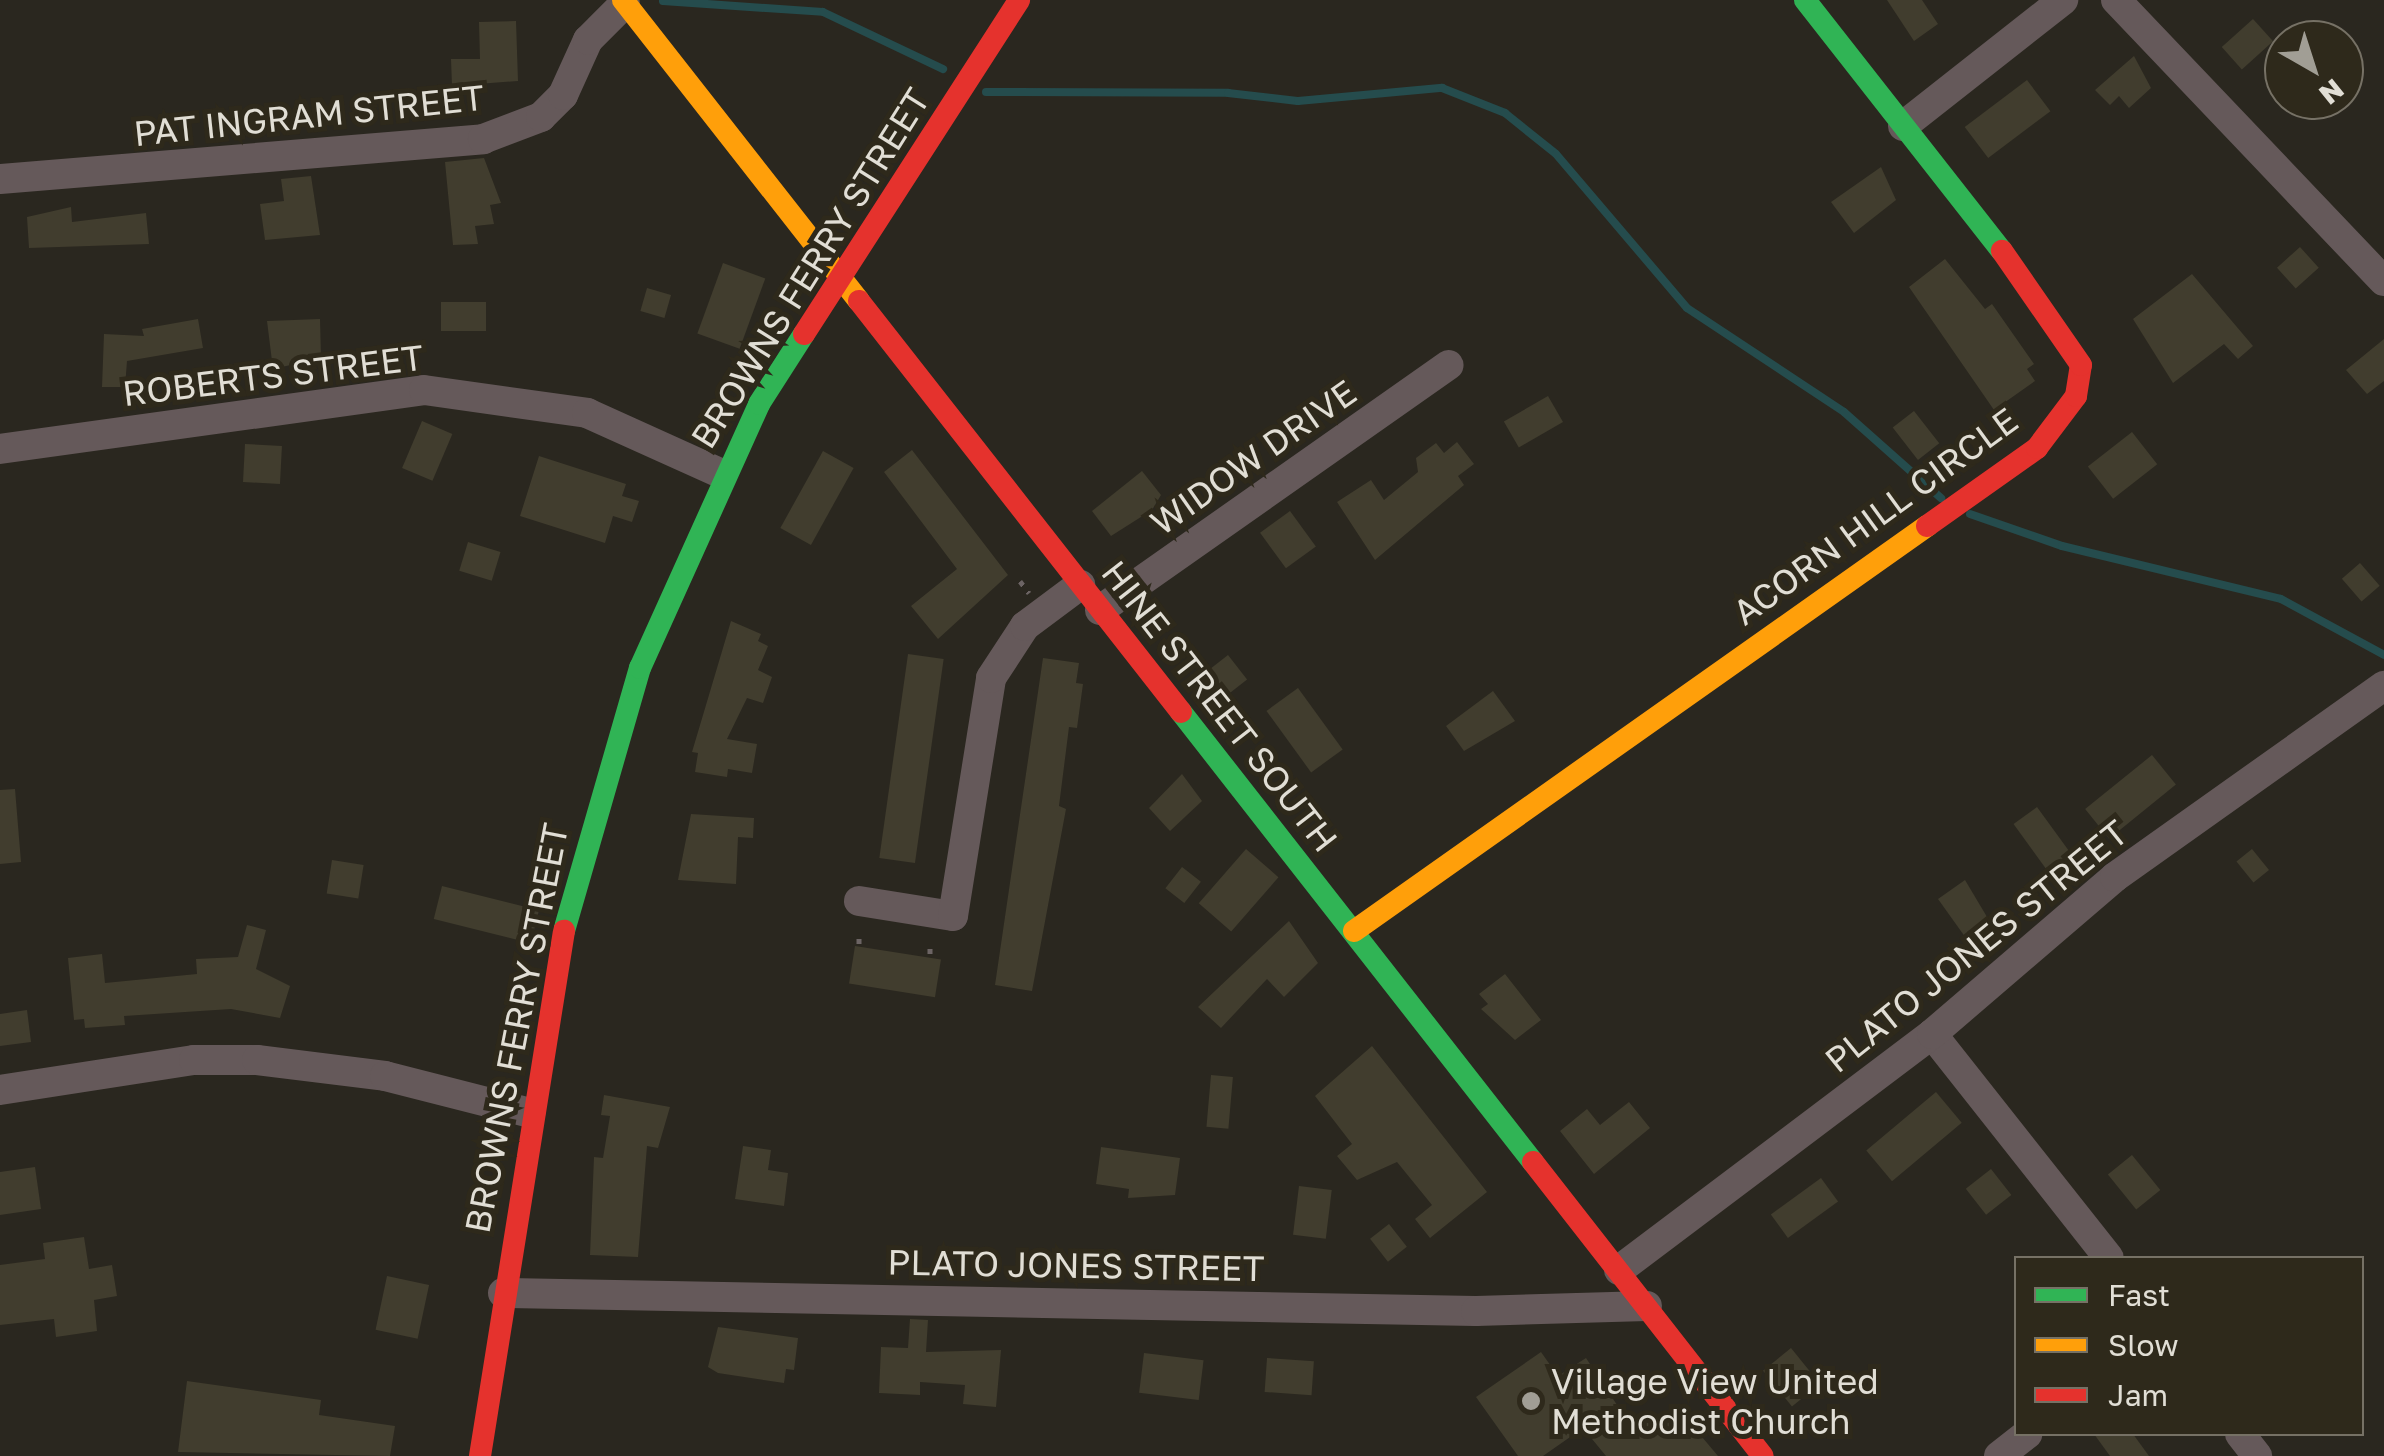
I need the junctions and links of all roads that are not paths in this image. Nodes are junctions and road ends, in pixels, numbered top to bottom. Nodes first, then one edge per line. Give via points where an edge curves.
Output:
1 (1018, 0) edge
2 (1805, 0) edge
3 (2116, 0) edge
4 (2056, 1) edge
5 (624, 2) edge
6 (1903, 126) junction
7 (0, 179) edge
8 (843, 280) junction
9 (2384, 280) edge
10 (1448, 365) dead end
11 (0, 449) edge
12 (722, 474) junction
13 (1080, 584) junction
14 (1100, 610) junction
15 (2384, 686) edge
16 (860, 901) dead end
17 (1354, 932) junction
18 (1932, 1034) junction
19 (0, 1090) edge
20 (530, 1112) junction
21 (2107, 1256) edge
22 (1619, 1270) junction
23 (503, 1292) junction
24 (1647, 1306) junction
25 (2025, 1436) edge
26 (2242, 1436) edge
27 (480, 1456) edge
28 (1763, 1456) edge
29 (1998, 1456) edge
30 (2258, 1456) edge

1 - 8 street, BROWNS FERRY STREET
2 - 6 street, ACORN HILL CIRCLE
3 - 9 street
4 - 6 street
5 - 7 street, PAT INGRAM STREET via 588,40 563,95 540,117 483,140
5 - 8 street, HINE STREET SOUTH
6 - 17 street, ACORN HILL CIRCLE via 2052,314 2081,365 2076,396 2059,423 2036,448
8 - 12 street, BROWNS FERRY STREET
8 - 13 street, HINE STREET SOUTH
10 - 14 street, WIDOW DRIVE
11 - 12 street, ROBERTS STREET via 424,390 587,413
12 - 20 street, BROWNS FERRY STREET via 600,788
13 - 14 street, HINE STREET SOUTH
13 - 16 street via 1026,626 992,678 952,916
14 - 17 street, HINE STREET SOUTH
15 - 18 street, PLATO JONES STREET via 2115,877
17 - 22 street, HINE STREET SOUTH
18 - 21 street
18 - 22 street, PLATO JONES STREET
19 - 20 street via 194,1060 257,1060 385,1076
20 - 23 street, BROWNS FERRY STREET
22 - 24 street, HINE STREET SOUTH
23 - 24 street, PLATO JONES STREET via 1476,1310
23 - 27 street, BROWNS FERRY STREET
24 - 28 street, HINE STREET SOUTH
25 - 29 street
26 - 30 street

